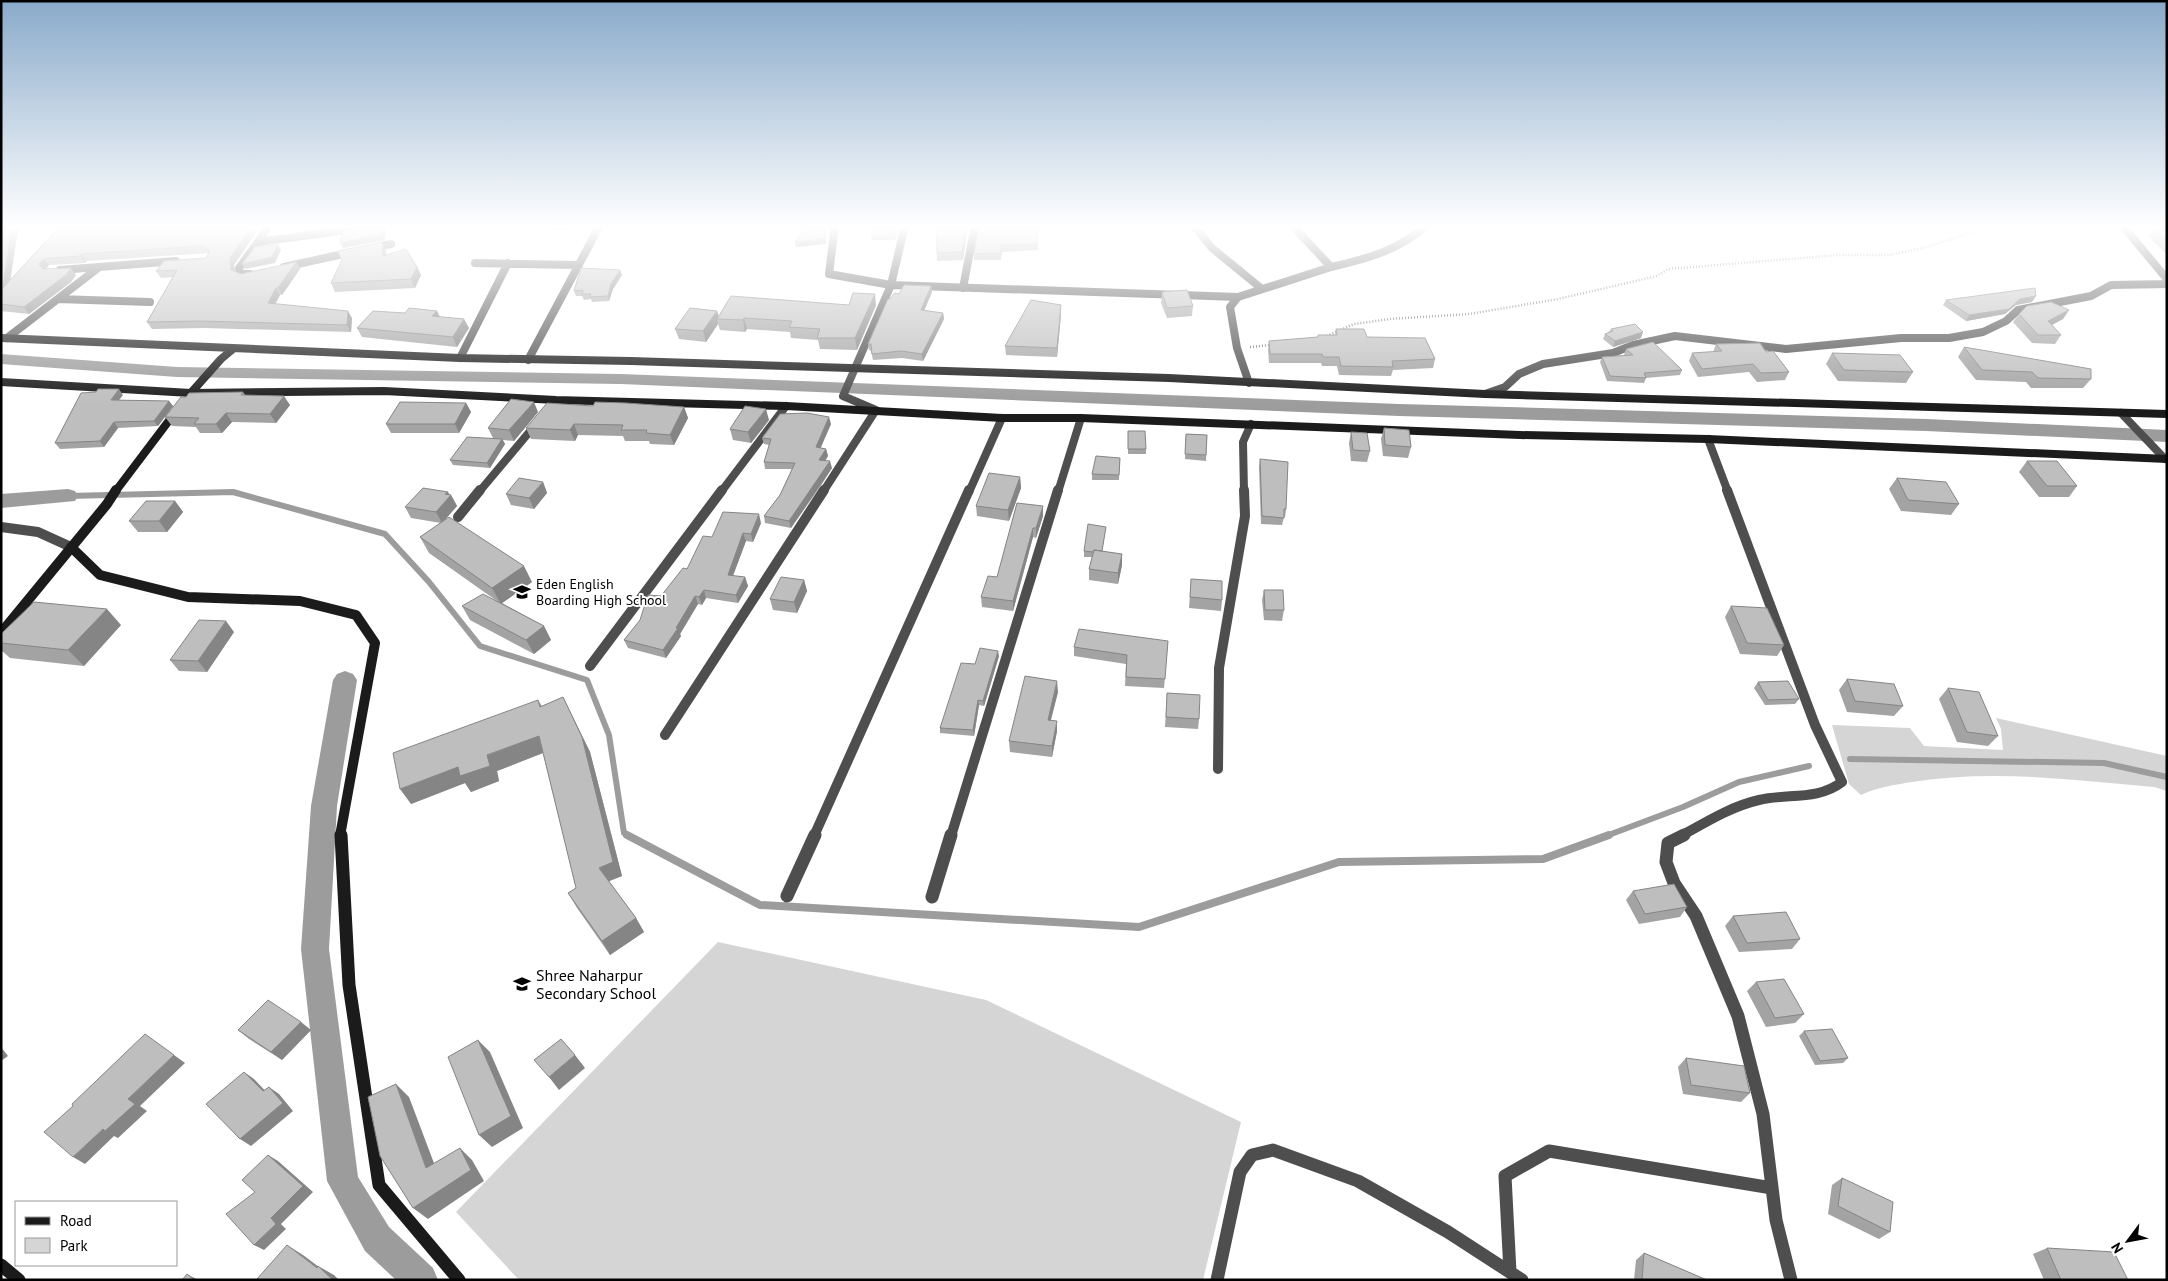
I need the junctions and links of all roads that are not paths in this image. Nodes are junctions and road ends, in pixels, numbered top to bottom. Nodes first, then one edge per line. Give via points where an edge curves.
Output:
1 (76, 285) edge
2 (497, 285) edge
3 (568, 285) edge
4 (891, 285) joint
5 (965, 285) edge
6 (1257, 285) edge
7 (1275, 285) edge
8 (2123, 285) edge
9 (964, 288) junction
10 (1262, 289) junction
11 (1238, 297) junction
12 (58, 299) junction
13 (150, 302) dead end
14 (4, 338) edge
15 (233, 349) junction
16 (460, 358) junction
17 (528, 360) junction
18 (856, 368) junction
19 (1, 382) edge
20 (1249, 383) junction
21 (191, 393) junction
22 (1485, 394) junction
23 (786, 406) junction
24 (550, 407) junction
25 (876, 410) junction
26 (2121, 413) junction
27 (2167, 414) edge
28 (1002, 418) junction
29 (1081, 418) junction
30 (1251, 424) junction
31 (1708, 439) junction
32 (2166, 459) edge
33 (458, 517) dead end
34 (1, 527) edge
35 (71, 547) junction
36 (1, 633) edge
37 (590, 666) dead end
38 (665, 734) dead end
39 (1218, 769) dead end
40 (787, 896) dead end
41 (932, 896) dead end
42 (1772, 1188) junction
43 (1, 1264) edge
44 (1516, 1276) edge
45 (19, 1280) edge
46 (459, 1280) edge
47 (1217, 1280) edge
48 (1791, 1280) edge

1 - 12 street
2 - 16 street
3 - 17 street
4 - 9 street
4 - 18 street
5 - 9 street
6 - 10 street
7 - 10 street
8 - 22 street via 2111,285 2091,296 2018,310 2006,321 1983,332 1949,338 1901,338 1786,349 1675,336 1613,353 1543,364 1518,374 1505,387
9 - 11 street
10 - 11 street
11 - 20 street via 1230,307 1237,348
12 - 13 street
12 - 14 street
14 - 15 main road
15 - 16 main road
15 - 21 main road
16 - 17 main road
17 - 18 main road
18 - 20 main road via 1160,377
18 - 25 street via 844,396
19 - 21 main road
20 - 22 main road
21 - 24 main road via 384,391
21 - 35 main road
22 - 26 main road
23 - 24 main road
23 - 25 main road
23 - 37 street
24 - 33 street
25 - 28 main road
25 - 38 street
26 - 27 main road
26 - 32 street
28 - 29 main road
28 - 40 street
29 - 30 main road
29 - 41 street
30 - 31 main road
30 - 39 street via 1243,442 1245,516 1220,668
31 - 32 main road
31 - 42 street via 1815,725 1842,782 1833,790 1766,798 1723,814 1668,843 1666,862 1674,883 1696,916 1738,1016 1763,1114
34 - 35 street via 18,527 45,534
35 - 36 main road
35 - 46 main road via 100,575 180,594 300,601 356,615 375,643 340,838 349,985 379,1185
42 - 44 street via 1549,1151 1505,1176
42 - 48 street via 1776,1220
43 - 45 main road
44 - 47 street via 1448,1232 1358,1181 1273,1150 1252,1155 1240,1172

